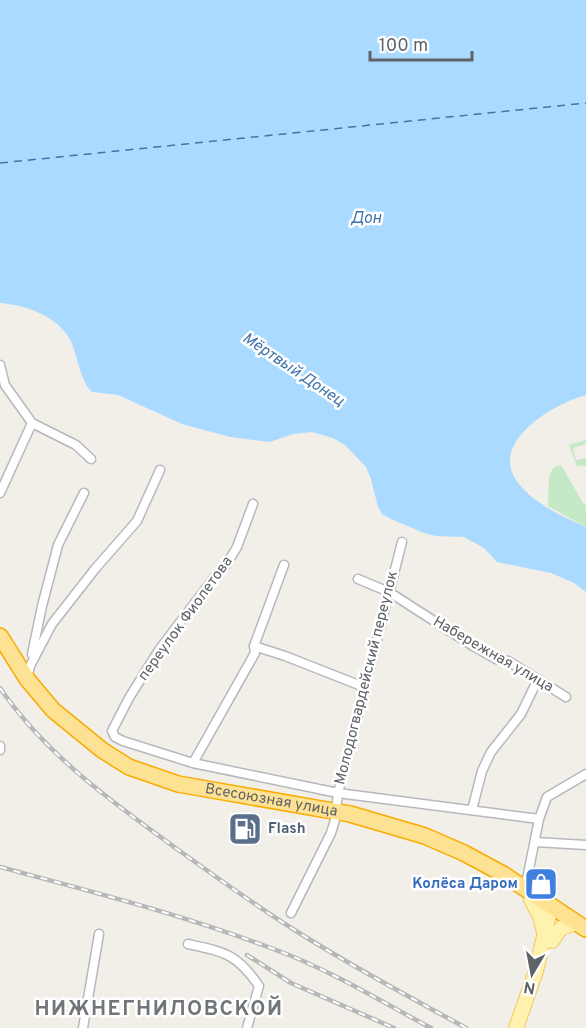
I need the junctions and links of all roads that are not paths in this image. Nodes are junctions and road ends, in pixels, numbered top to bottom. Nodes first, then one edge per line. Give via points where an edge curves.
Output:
1 (0, 365) edge
2 (32, 423) junction
3 (91, 459) dead end
4 (160, 470) dead end
5 (0, 493) edge
6 (84, 493) dead end
7 (253, 504) dead end
8 (402, 542) dead end
9 (284, 565) dead end
10 (358, 579) dead end
11 (389, 592) junction
12 (0, 636) edge
13 (254, 646) junction
14 (0, 656) edge
15 (28, 673) junction
16 (538, 679) junction
17 (364, 687) junction
18 (566, 697) dead end
19 (193, 763) junction
20 (586, 774) edge
21 (338, 793) junction
22 (472, 810) junction
23 (335, 815) junction
24 (539, 819) junction
25 (535, 842) junction
26 (586, 845) edge
27 (528, 894) junction
28 (555, 911) junction
29 (291, 913) dead end
30 (581, 926) edge
31 (99, 934) dead end
32 (548, 939) junction
33 (188, 944) dead end
34 (84, 1028) edge
35 (247, 1028) edge
36 (516, 1028) edge
37 (522, 1028) edge

1 - 2 street via 5,385
2 - 3 street via 76,445
2 - 5 street
4 - 15 street via 137,521 52,624
6 - 15 street via 58,545
7 - 19 street, переулок Фиолетова via 228,562 159,650 112,731 123,741
8 - 11 street, Молодогвардейский переулок
9 - 13 street
10 - 11 street, Набережная улица
11 - 16 street, Набережная улица via 473,646
11 - 17 street, Молодогвардейский переулок
12 - 15 highway, Всесоюзная улица
13 - 17 street
13 - 19 street via 255,653
14 - 23 highway, Всесоюзная улица via 48,717 96,757 126,775 177,794
15 - 23 highway, Всесоюзная улица via 53,710 129,767 178,784
16 - 18 street, Набережная улица
16 - 22 street via 521,714 491,752
17 - 21 street, Молодогвардейский переулок
19 - 21 street
20 - 24 street via 547,797
21 - 22 street
21 - 23 street, Молодогвардейский переулок
22 - 24 street
23 - 27 highway, Всесоюзная улица via 381,822 425,836 464,853
23 - 29 street, Молодогвардейский переулок via 331,833
24 - 25 street
25 - 26 street
25 - 27 street
27 - 28 highway, Всесоюзная улица
27 - 32 main road
28 - 30 highway, Всесоюзная улица
28 - 32 main road
30 - 32 main road via 561,928
31 - 34 street
32 - 36 main road
32 - 37 main road via 534,999
33 - 35 street via 229,954 259,986

